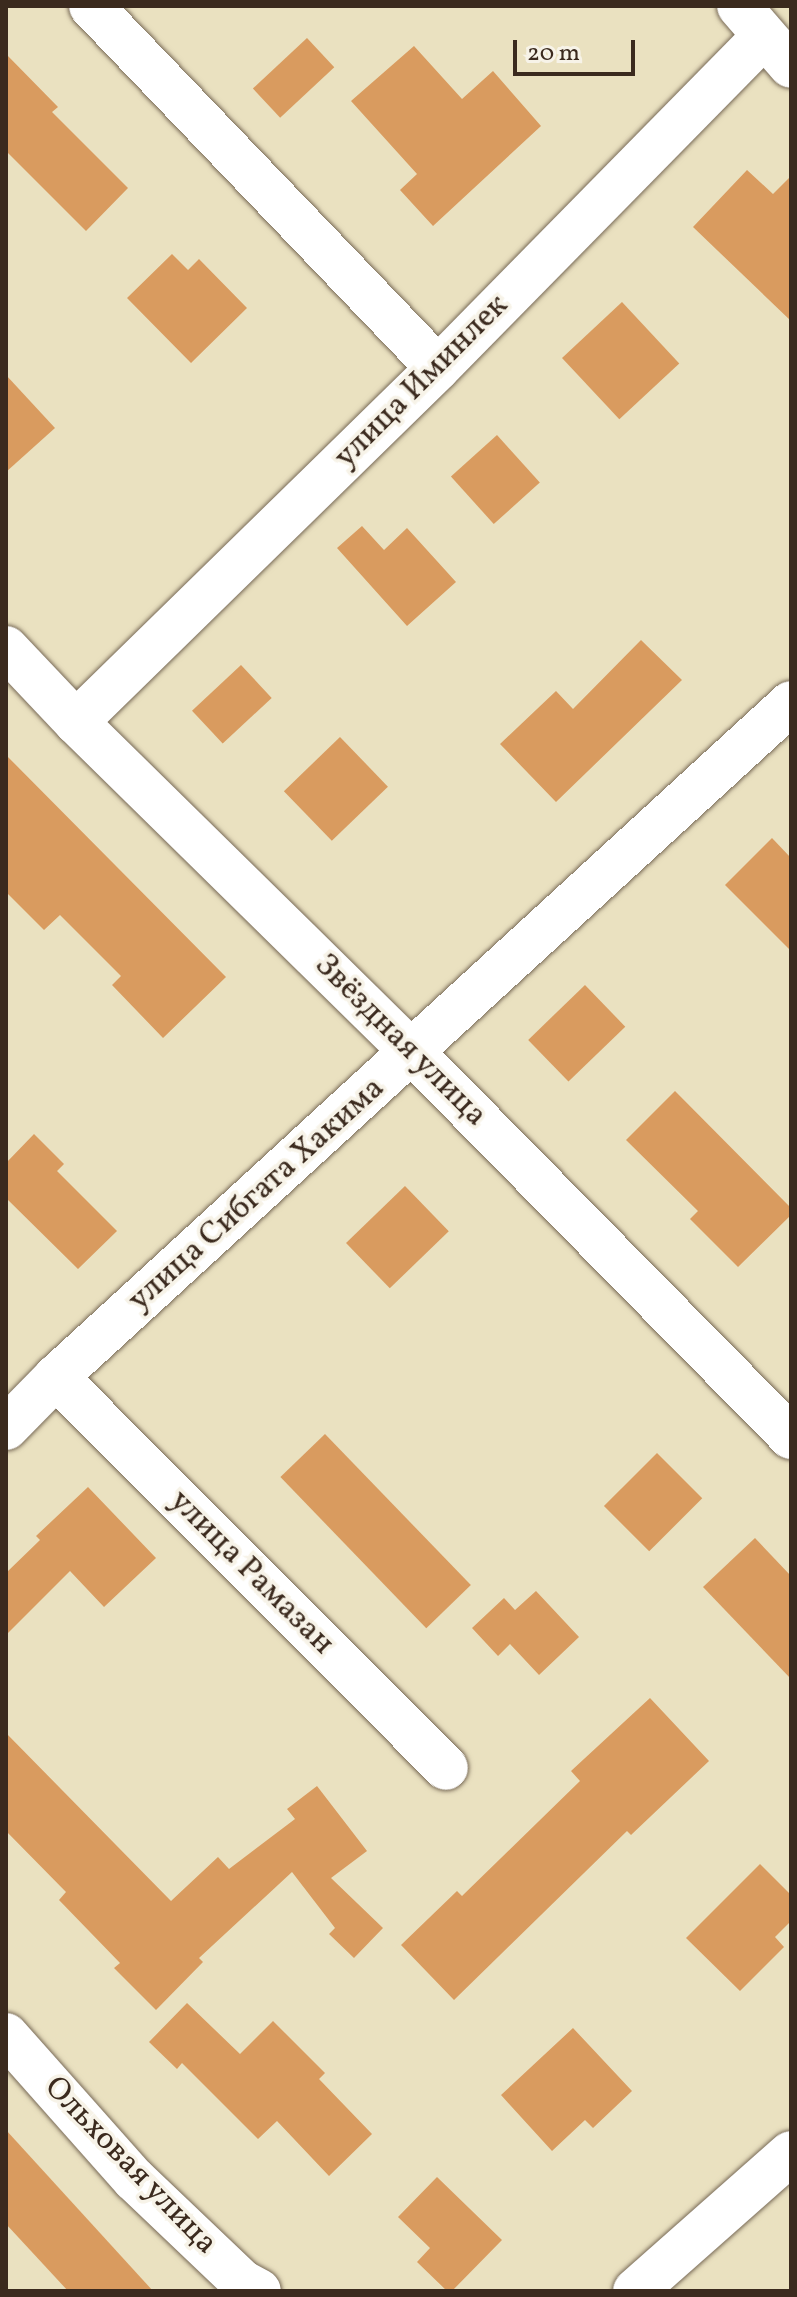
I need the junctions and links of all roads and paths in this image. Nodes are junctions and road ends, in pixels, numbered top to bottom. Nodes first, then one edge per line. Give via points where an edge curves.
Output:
1 (91, 6) edge
2 (765, 36) edge
3 (438, 368) junction
4 (6, 648) edge
5 (785, 721) edge
6 (76, 722) junction
7 (413, 1053) junction
8 (56, 1377) junction
9 (12, 1409) edge
10 (791, 1437) edge
11 (446, 1768) dead end
12 (6, 2035) edge
13 (791, 2153) edge
14 (259, 2291) edge
15 (635, 2291) edge

1 - 3 street
2 - 3 street, улица Иминлек
3 - 6 street, улица Иминлек
4 - 6 street, Звёздная улица
5 - 7 street, улица Сибгата Хакима
6 - 7 street, Звёздная улица
7 - 8 street, улица Сибгата Хакима
7 - 10 street, Звёздная улица
8 - 9 street, улица Сибгата Хакима
8 - 11 street, улица Рамазан
12 - 14 street, Ольховая улица via 134,2179 242,2282
13 - 15 street

